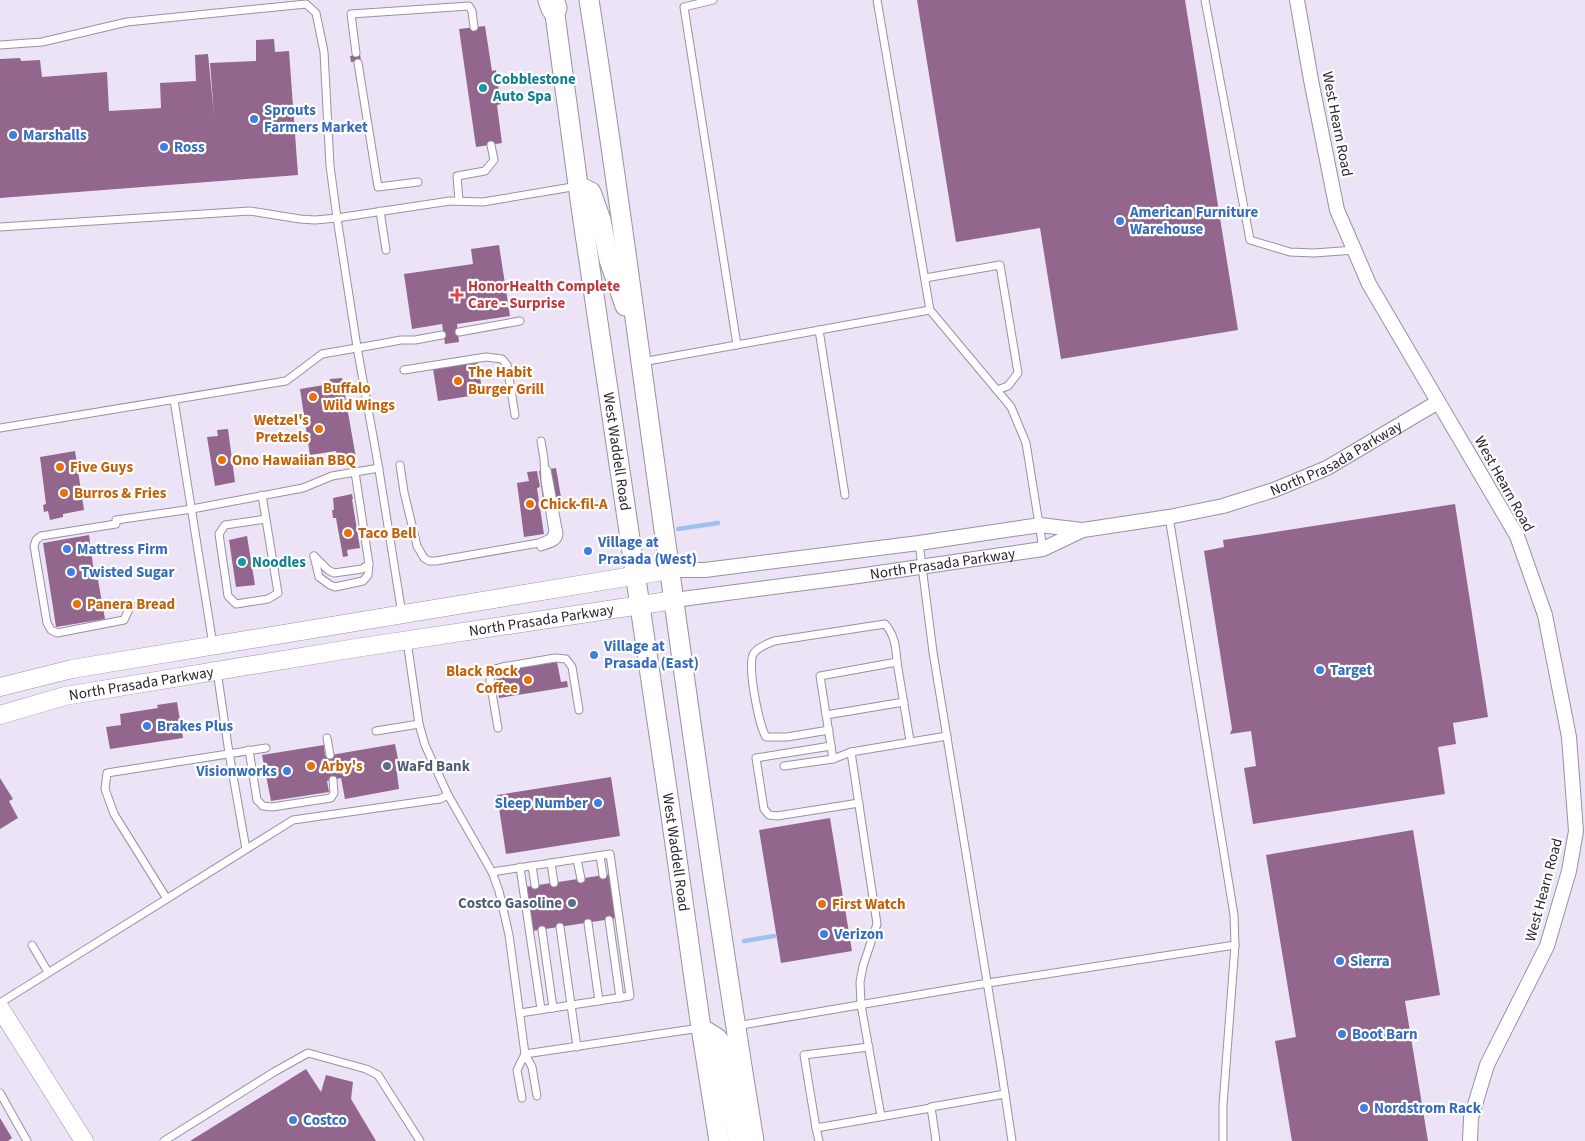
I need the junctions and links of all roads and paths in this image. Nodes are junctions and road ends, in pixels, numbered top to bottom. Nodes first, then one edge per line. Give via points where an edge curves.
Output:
1 (589, 0) edge
2 (713, 0) edge
3 (877, 0) edge
4 (1205, 0) edge
5 (1297, 0) edge
6 (553, 3) edge
7 (474, 27) dead end
8 (0, 45) edge
9 (356, 53) dead end
10 (358, 63) dead end
11 (492, 145) dead end
12 (418, 182) dead end
13 (578, 186) junction
14 (459, 201) junction
15 (380, 211) junction
16 (337, 218) junction
17 (0, 227) edge
18 (386, 250) dead end
19 (1355, 250) junction
20 (924, 278) junction
21 (930, 310) junction
22 (520, 321) dead end
23 (819, 330) junction
24 (458, 332) dead end
25 (442, 335) dead end
26 (738, 345) junction
27 (357, 347) junction
28 (640, 354) junction
29 (404, 370) dead end
30 (997, 390) junction
31 (174, 400) junction
32 (1438, 402) junction
33 (515, 415) dead end
34 (0, 428) edge
35 (541, 441) dead end
36 (400, 465) dead end
37 (379, 468) junction
38 (355, 472) junction
39 (262, 495) junction
40 (846, 495) dead end
41 (192, 509) junction
42 (1169, 517) junction
43 (266, 519) junction
44 (1040, 525) junction
45 (1083, 530) junction
46 (920, 543) junction
47 (1043, 549) junction
48 (369, 564) junction
49 (922, 566) junction
50 (669, 570) junction
51 (635, 576) junction
52 (674, 600) junction
53 (131, 605) dead end
54 (640, 605) junction
55 (402, 615) junction
56 (273, 636) junction
57 (407, 640) junction
58 (213, 645) junction
59 (897, 662) junction
60 (217, 671) junction
61 (162, 680) junction
62 (0, 687) edge
63 (904, 702) junction
64 (579, 710) dead end
65 (0, 715) edge
66 (826, 715) junction
67 (419, 724) junction
68 (498, 728) dead end
69 (828, 730) junction
70 (376, 731) dead end
71 (947, 736) junction
72 (327, 738) dead end
73 (910, 741) junction
74 (831, 746) junction
75 (266, 748) dead end
76 (248, 750) junction
77 (850, 752) junction
78 (229, 753) junction
79 (330, 754) dead end
80 (833, 759) junction
81 (784, 766) dead end
82 (333, 780) dead end
83 (448, 795) junction
84 (859, 803) junction
85 (246, 849) junction
86 (600, 856) junction
87 (578, 859) junction
88 (551, 863) junction
89 (532, 866) junction
90 (520, 867) junction
91 (492, 872) junction
92 (603, 875) dead end
93 (581, 879) dead end
94 (554, 882) dead end
95 (535, 885) dead end
96 (167, 899) junction
97 (609, 920) dead end
98 (588, 923) dead end
99 (560, 927) dead end
100 (542, 930) dead end
101 (32, 944) dead end
102 (1235, 945) junction
103 (48, 972) junction
104 (988, 983) junction
105 (620, 998) junction
106 (599, 1001) junction
107 (0, 1003) edge
108 (571, 1005) junction
109 (862, 1005) junction
110 (0, 1008) edge
111 (553, 1008) junction
112 (541, 1010) junction
113 (520, 1013) junction
114 (735, 1026) junction
115 (701, 1028) junction
116 (577, 1047) junction
117 (868, 1047) junction
118 (525, 1054) junction
119 (0, 1093) edge
120 (1005, 1094) junction
121 (537, 1096) dead end
122 (522, 1098) dead end
123 (931, 1108) junction
124 (880, 1116) junction
125 (816, 1128) junction
126 (27, 1141) edge
127 (84, 1141) edge
128 (164, 1141) edge
129 (420, 1141) edge
130 (719, 1141) edge
131 (738, 1141) edge
132 (754, 1141) edge
133 (819, 1141) edge
134 (936, 1141) edge
135 (1012, 1141) edge
136 (1223, 1141) edge
137 (1470, 1141) edge

1 - 28 main road
2 - 26 lane via 684,7
3 - 20 lane
4 - 19 lane via 1250,240 1290,252
5 - 19 street, West Hearn Road via 1338,210
6 - 13 main road, West Waddell Road
7 - 9 lane via 469,6 351,14
8 - 16 lane via 42,42 127,22 306,4 316,13 324,52 330,166
10 - 12 lane via 378,187
11 - 14 lane via 494,160 485,171 457,176
13 - 14 lane via 483,202
13 - 28 main road via 591,192 597,205 609,260
13 - 51 main road, West Waddell Road
14 - 15 lane
15 - 16 lane
15 - 18 lane
16 - 17 lane via 300,219 250,211
16 - 27 lane
19 - 32 street, West Hearn Road via 1369,284
20 - 21 lane
20 - 30 lane via 1000,265 1018,372 1008,386
21 - 23 lane
21 - 30 lane
22 - 24 lane
23 - 26 lane
23 - 40 lane
25 - 27 lane
26 - 28 lane
27 - 31 lane via 322,354 286,381
27 - 37 lane
28 - 50 main road
29 - 33 lane via 486,356 502,359 507,365
30 - 44 lane via 1011,407 1026,443
31 - 34 lane
31 - 41 lane
32 - 42 street, North Prasada Parkway via 1327,468 1223,506
32 - 137 street, West Hearn Road via 1517,536 1545,615 1569,738 1576,831 1569,871 1547,946 1486,1064 1471,1118
35 - 36 lane via 553,532 550,538 539,543 436,561 424,558 417,546
37 - 38 lane
37 - 55 lane
38 - 39 lane via 332,476 303,488
38 - 48 lane
39 - 41 lane
39 - 43 lane
41 - 53 lane via 40,536 36,540 34,546 47,623 51,630 57,632 124,620
41 - 58 lane
42 - 45 street, North Prasada Parkway
42 - 102 lane via 1234,915
43 - 43 lane via 278,593 268,599 236,604 228,596 218,534 225,525
44 - 45 street, North Prasada Parkway
44 - 46 street, North Prasada Parkway
44 - 47 lane
45 - 47 street, North Prasada Parkway
46 - 49 lane
46 - 50 street, North Prasada Parkway via 705,570
47 - 49 street, North Prasada Parkway
48 - 48 lane via 364,581 335,586 319,577 314,556 334,573 362,569
49 - 52 street, North Prasada Parkway
49 - 71 lane
50 - 51 street, North Prasada Parkway
50 - 52 main road
51 - 54 main road, West Waddell Road
51 - 55 street, North Prasada Parkway
52 - 54 street, North Prasada Parkway
52 - 114 main road
54 - 57 street, North Prasada Parkway
54 - 115 main road, West Waddell Road
55 - 56 street, North Prasada Parkway
56 - 58 street, North Prasada Parkway
56 - 60 street via 229,657
57 - 60 street, North Prasada Parkway
57 - 67 lane
58 - 61 street via 195,662
58 - 62 street, North Prasada Parkway via 72,669
59 - 63 lane
59 - 66 lane via 820,676
59 - 69 lane via 896,647 885,624 774,641 754,653 750,661 754,692 766,737
60 - 61 street, North Prasada Parkway
60 - 78 lane
61 - 65 street, North Prasada Parkway via 65,696
63 - 66 lane
63 - 73 lane
64 - 68 lane via 572,667 566,659 502,667 495,669 490,681
66 - 69 lane
67 - 70 lane
67 - 83 lane
69 - 74 lane
71 - 73 lane
71 - 104 lane
72 - 79 lane
73 - 77 lane
74 - 80 lane
74 - 84 lane via 756,758 764,810 778,816
75 - 76 lane
76 - 78 lane
76 - 82 lane via 257,800 263,806 331,798
77 - 80 lane
77 - 84 lane
78 - 85 lane
78 - 96 lane via 107,773 105,789 114,814
80 - 81 lane
83 - 85 lane via 440,799 293,820
83 - 91 lane
84 - 109 lane via 877,924 860,982
85 - 96 lane
86 - 87 lane
86 - 92 lane
86 - 105 lane via 610,854 630,996
87 - 88 lane
87 - 93 lane
88 - 89 lane
88 - 94 lane
89 - 90 lane
89 - 95 lane
90 - 91 lane
90 - 112 lane
91 - 113 lane via 509,935
96 - 103 lane
97 - 105 lane
98 - 106 lane
99 - 108 lane
100 - 111 lane
101 - 103 lane
102 - 104 lane
102 - 136 lane
103 - 107 lane
104 - 109 lane
104 - 120 lane
105 - 106 lane
106 - 108 lane
108 - 111 lane
108 - 116 lane
109 - 114 lane
109 - 117 lane
110 - 127 street
111 - 112 lane
112 - 113 lane
113 - 118 lane
114 - 132 main road
115 - 116 lane
115 - 130 main road, West Waddell Road
115 - 131 main road via 722,1044
116 - 118 lane
117 - 124 lane
117 - 125 lane via 804,1055
118 - 121 lane via 532,1067
118 - 122 lane via 517,1070
119 - 126 lane
120 - 123 lane
120 - 135 lane
123 - 124 lane
123 - 134 lane
124 - 125 lane
125 - 133 lane
128 - 129 lane via 308,1053 378,1075

